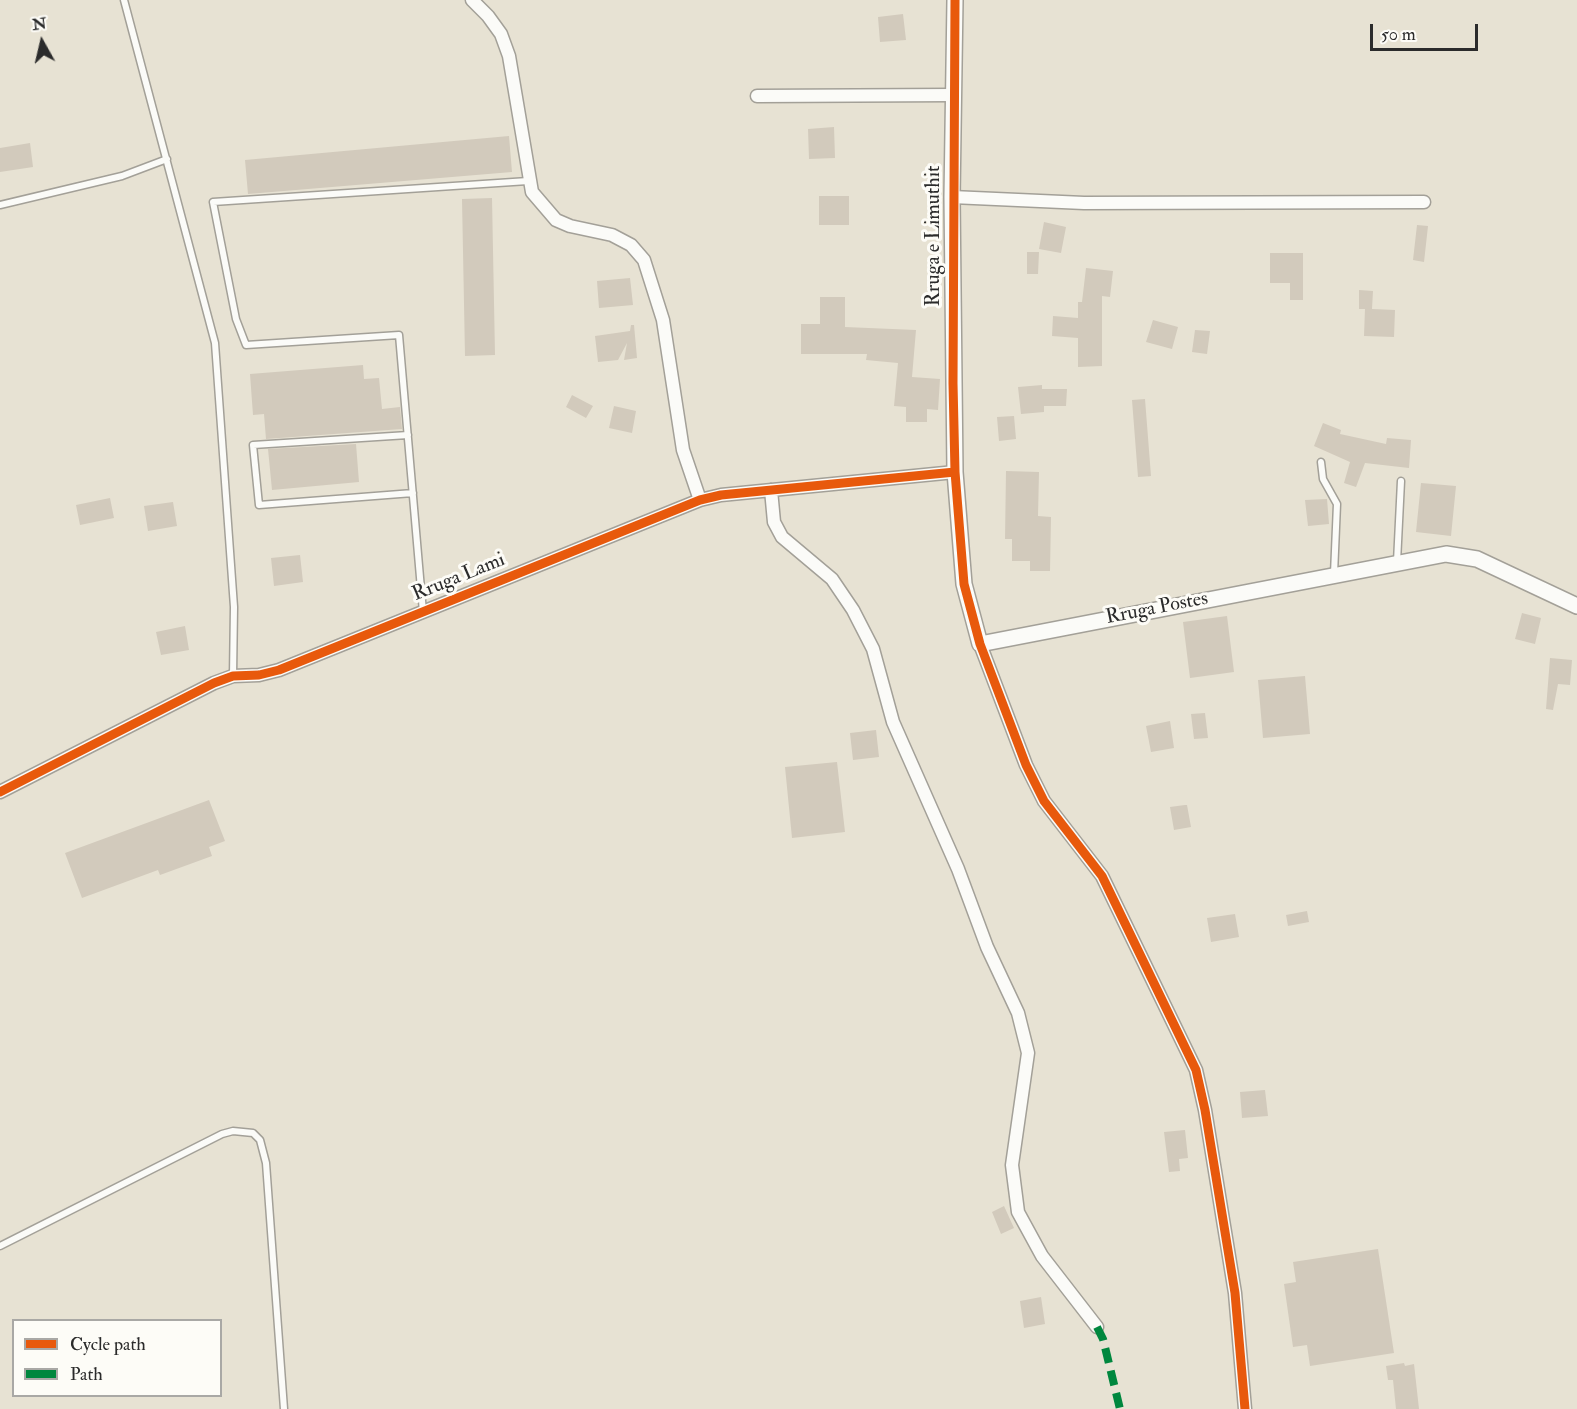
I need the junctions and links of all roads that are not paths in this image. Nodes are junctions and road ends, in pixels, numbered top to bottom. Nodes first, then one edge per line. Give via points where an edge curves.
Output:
1 (124, 0) edge
2 (472, 0) edge
3 (955, 0) edge
4 (954, 95) junction
5 (757, 96) dead end
6 (167, 159) junction
7 (528, 181) junction
8 (952, 197) junction
9 (1424, 202) dead end
10 (0, 205) edge
11 (408, 435) junction
12 (1321, 462) dead end
13 (955, 472) junction
14 (1401, 481) dead end
15 (771, 490) junction
16 (413, 493) junction
17 (700, 500) junction
18 (1396, 563) junction
19 (1334, 575) junction
20 (1577, 606) edge
21 (423, 612) junction
22 (980, 644) junction
23 (237, 676) junction
24 (0, 792) edge
25 (0, 1246) edge
26 (1096, 1327) dead end
27 (284, 1409) edge
28 (1245, 1409) edge

1 - 6 lane
2 - 7 street via 501,34 508,56
3 - 4 street, Rruga e Limuthit
4 - 5 street
4 - 8 street, Rruga e Limuthit
6 - 10 lane via 122,176
6 - 23 lane via 215,344
7 - 11 lane via 213,202 236,319 246,345 399,335
7 - 17 street via 532,192 556,220 612,235 631,245 644,260 663,320 682,450
8 - 9 street, Rruga e Limuthit via 1084,203
8 - 13 street, Rruga e Limuthit
11 - 16 lane
11 - 16 lane via 253,445 259,504
12 - 19 lane via 1323,479 1337,504
13 - 15 street, Rruga Lami
13 - 22 street, Rruga e Limuthit via 964,584
14 - 18 lane
15 - 17 street, Rruga Lami
15 - 26 street via 774,522 782,537 831,579 873,649 893,722 1018,1013 1028,1053 1012,1165 1018,1212 1042,1256
16 - 21 lane
17 - 21 street, Rruga Lami
18 - 19 street, Rruga Postes
18 - 20 street, Rruga Postes via 1446,554 1468,556 1497,566
19 - 22 street, Rruga Postes
21 - 23 street, Rruga Lami via 279,670
22 - 28 street via 1006,717 1044,801 1102,876 1196,1070 1235,1293
23 - 24 street, Rruga Lami via 192,694
25 - 27 lane via 222,1134 253,1133 260,1140 266,1163

